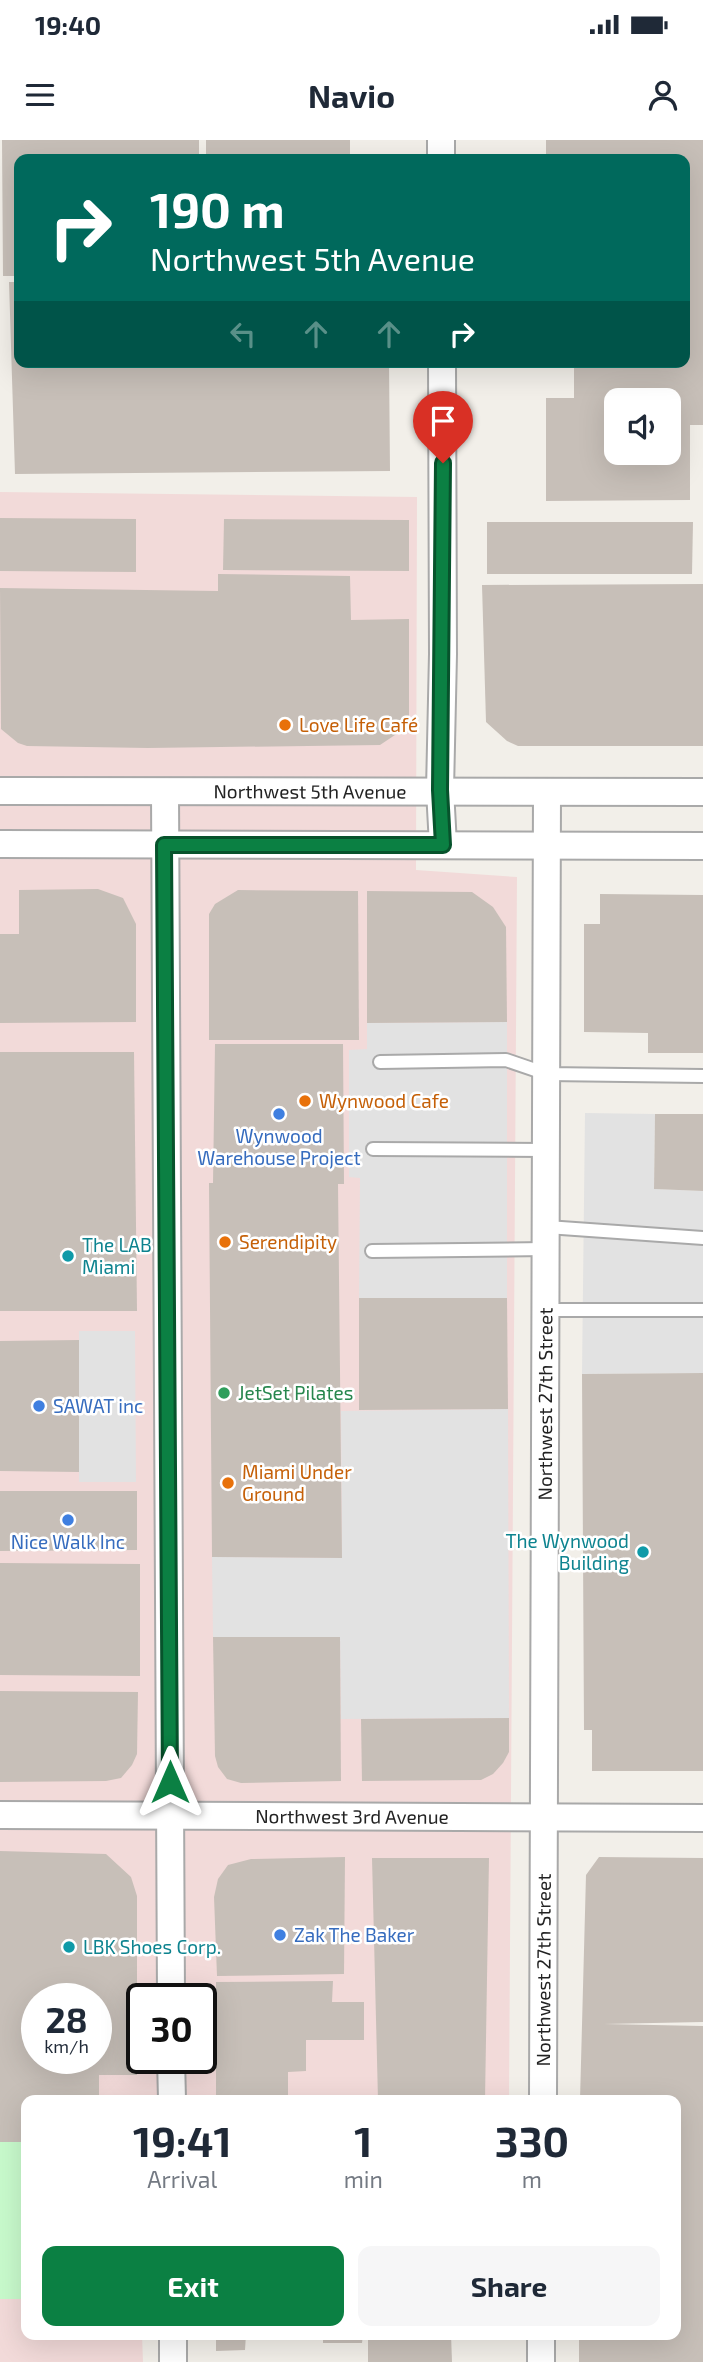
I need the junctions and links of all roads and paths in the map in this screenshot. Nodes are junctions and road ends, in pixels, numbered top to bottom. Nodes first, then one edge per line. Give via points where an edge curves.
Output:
1 (442, 368) edge
2 (440, 790) junction
3 (0, 791) edge
4 (164, 792) junction
5 (703, 792) edge
6 (547, 793) junction
7 (0, 844) edge
8 (164, 845) junction
9 (443, 845) junction
10 (548, 845) junction
11 (703, 846) edge
12 (380, 1062) dead end
13 (547, 1073) junction
14 (703, 1076) edge
15 (373, 1149) dead end
16 (547, 1150) junction
17 (547, 1238) junction
18 (703, 1238) edge
19 (372, 1251) dead end
20 (547, 1310) junction
21 (703, 1310) edge
22 (0, 1815) edge
23 (170, 1816) junction
24 (545, 1818) junction
25 (703, 1818) edge
26 (171, 1983) edge
27 (171, 2074) edge
28 (172, 2095) edge
29 (543, 2095) edge
30 (173, 2340) edge
31 (541, 2340) edge
32 (173, 2362) edge
33 (541, 2362) edge

1 - 2 street
2 - 4 street, Northwest 5th Avenue
2 - 6 street, Northwest 5th Avenue
2 - 9 street
3 - 4 street, Northwest 5th Avenue
4 - 8 street
5 - 6 street, Northwest 5th Avenue
6 - 10 street, Northwest 27th Street
7 - 8 street
8 - 9 street
8 - 23 street
9 - 10 street
10 - 11 street
10 - 13 street, Northwest 27th Street
12 - 13 lane via 506,1060
13 - 14 lane
13 - 16 street, Northwest 27th Street
15 - 16 lane
16 - 17 street, Northwest 27th Street
17 - 18 lane
17 - 19 lane
17 - 20 street, Northwest 27th Street
20 - 21 lane
20 - 24 street, Northwest 27th Street
22 - 23 street, Northwest 3rd Avenue
23 - 24 street, Northwest 3rd Avenue
23 - 26 street
24 - 25 street, Northwest 3rd Avenue
24 - 29 street, Northwest 27th Street
27 - 28 street
30 - 32 street
31 - 33 street

